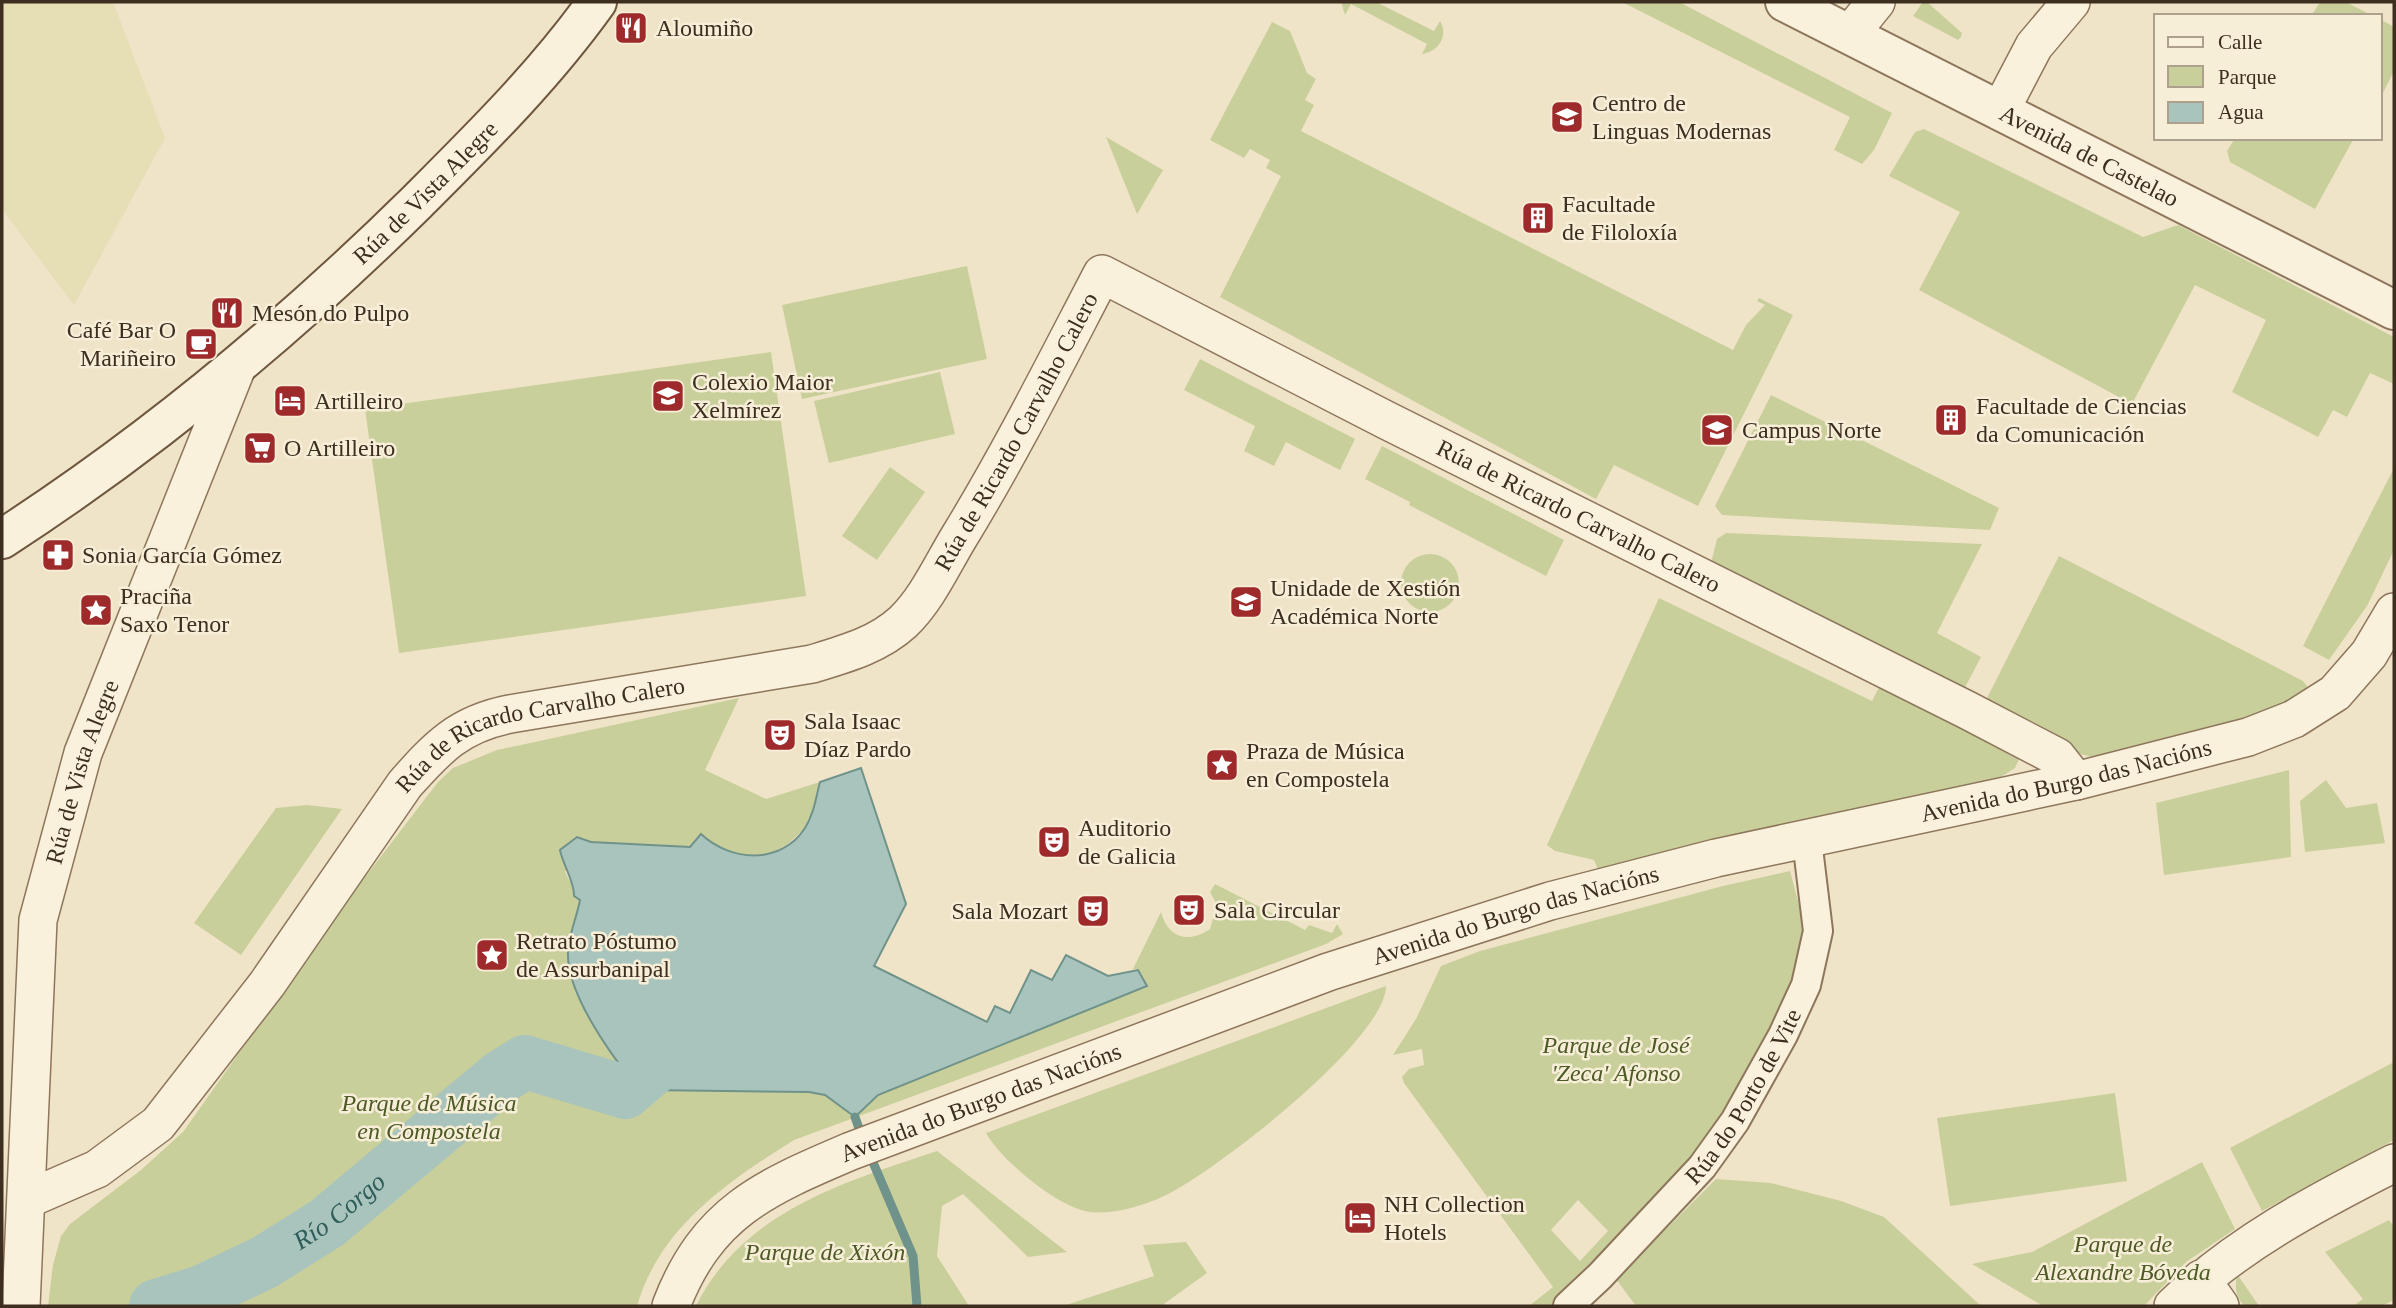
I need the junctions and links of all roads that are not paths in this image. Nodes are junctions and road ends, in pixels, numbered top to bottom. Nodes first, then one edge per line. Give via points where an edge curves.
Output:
1 (597, 2) edge
2 (1785, 2) edge
3 (1876, 2) edge
4 (2071, 2) edge
5 (1850, 34) junction
6 (2000, 111) junction
7 (2394, 310) edge
8 (237, 367) junction
9 (2, 540) edge
10 (2394, 612) edge
11 (2076, 781) junction
12 (1807, 840) junction
13 (2394, 1163) edge
14 (28, 1184) junction
15 (13, 1259) edge
16 (2211, 1293) edge
17 (21, 1306) edge
18 (671, 1306) edge
19 (1568, 1306) edge
20 (2173, 1306) edge

1 - 8 main road, Rúa de Vista Alegre via 509,111 301,313
2 - 5 main road, Avenida de Castelao
3 - 5 street
4 - 6 street via 2034,46
5 - 6 main road, Avenida de Castelao
6 - 7 main road, Avenida de Castelao
8 - 9 main road, Rúa de Vista Alegre via 127,453
8 - 14 street, Rúa de Vista Alegre via 83,753 38,920
10 - 11 street, Avenida do Burgo das Nacións via 2346,683 2294,719 2217,747
11 - 12 street, Avenida do Burgo das Nacións
11 - 14 street, Rúa de Ricardo Carvalho Calero via 2057,757 1967,710 1102,274 988,489 920,602 903,622 858,650 812,664 510,714 463,729 429,756 405,785 267,984 158,1124 125,1151 76,1180
12 - 18 street, Avenida do Burgo das Nacións via 1649,873 1417,942 804,1171 736,1210 685,1270
12 - 19 street, Rúa do Porto de Vite via 1818,931 1806,985 1783,1035 1735,1121 1702,1167
13 - 16 street via 2309,1206
14 - 15 street, Rúa de Vista Alegre
15 - 17 street, Rúa de Vista Alegre
16 - 20 street

